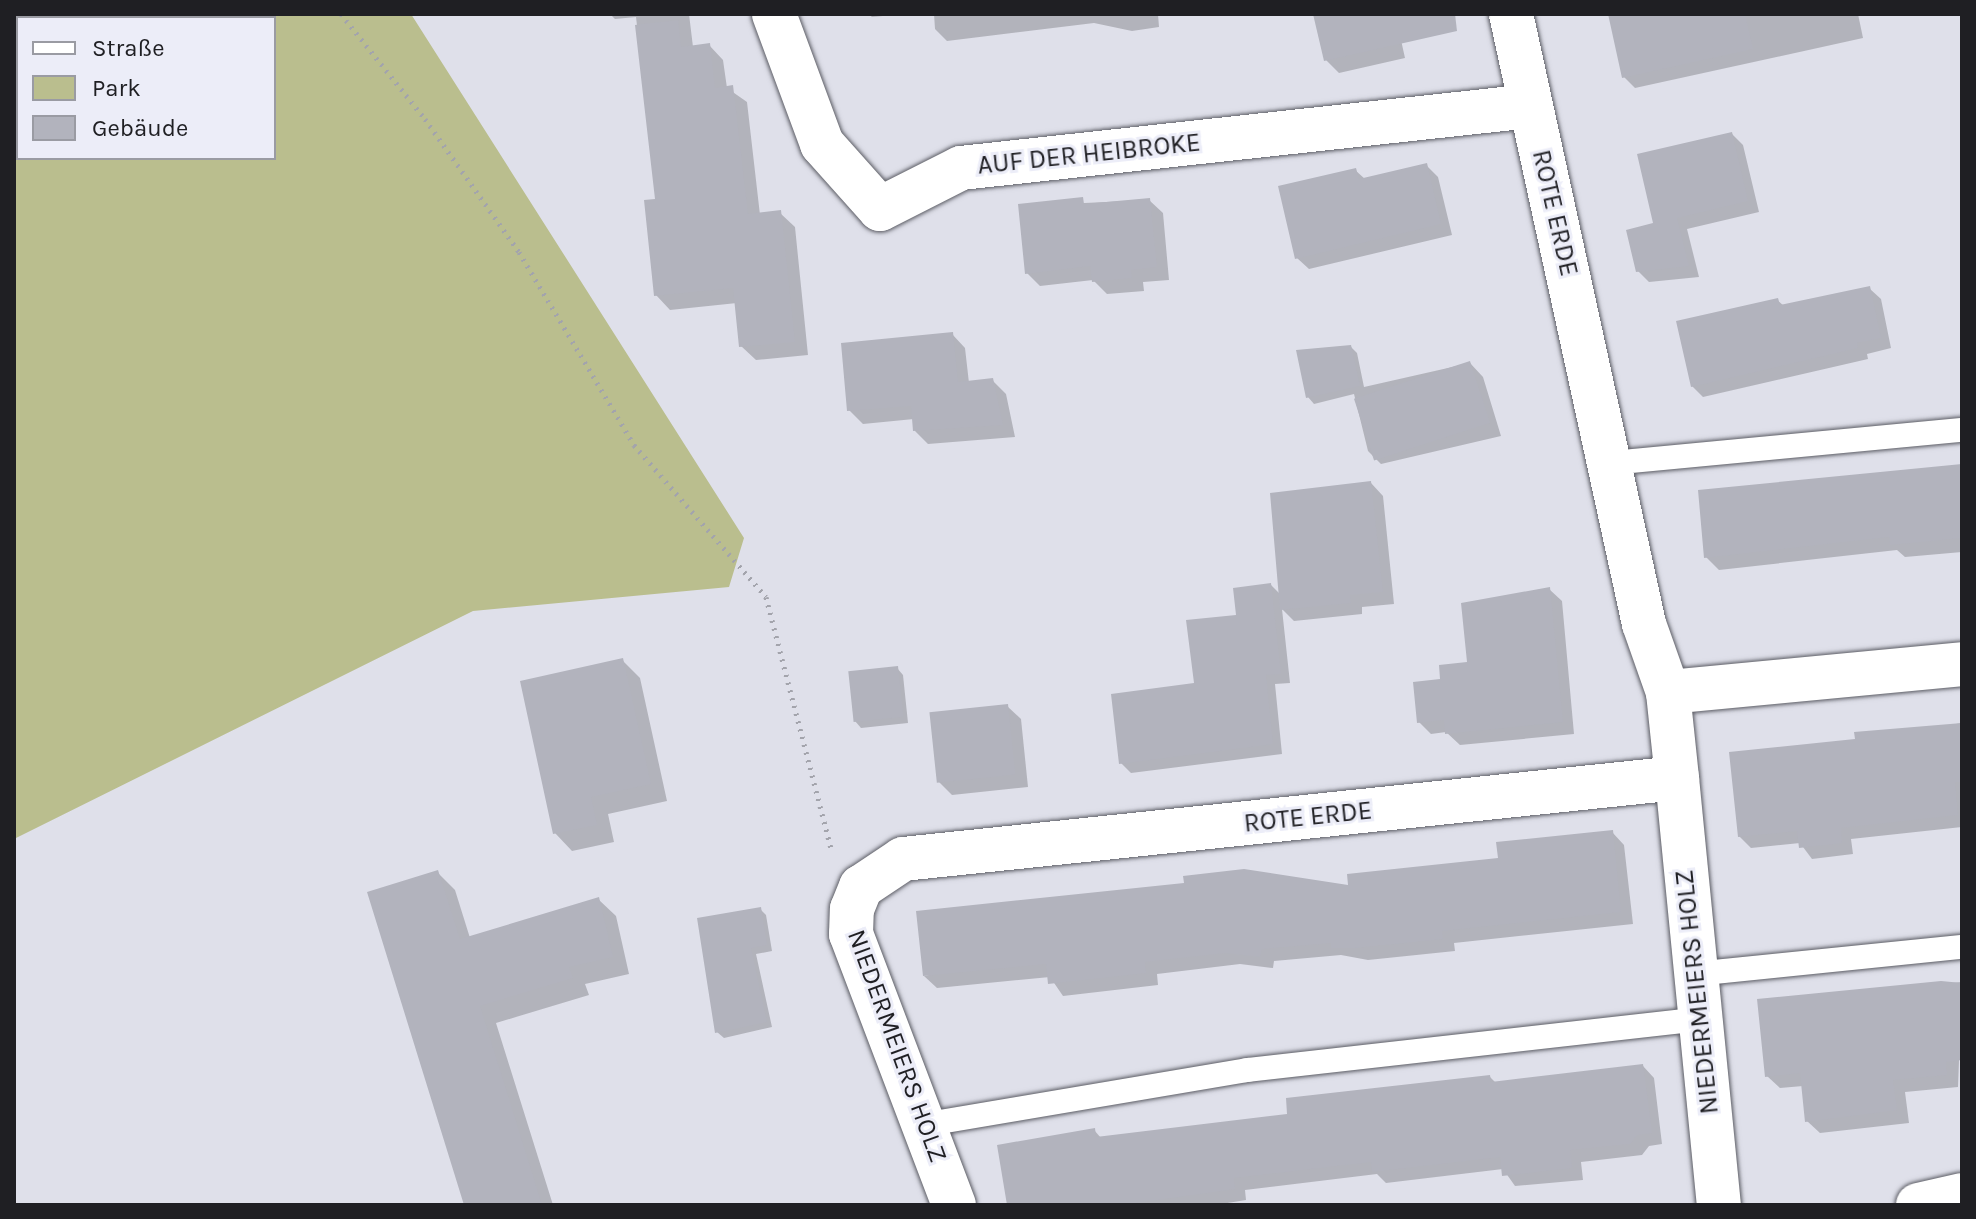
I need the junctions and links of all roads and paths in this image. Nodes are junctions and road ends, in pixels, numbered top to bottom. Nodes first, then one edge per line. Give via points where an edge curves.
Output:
1 (341, 14) edge
2 (774, 14) edge
3 (1511, 14) edge
4 (1531, 106) junction
5 (1962, 430) edge
6 (1611, 463) junction
7 (1962, 664) edge
8 (1668, 692) junction
9 (1677, 778) junction
10 (861, 887) junction
11 (1962, 947) edge
12 (1694, 974) junction
13 (1699, 1019) junction
14 (922, 1125) junction
15 (1962, 1195) edge
16 (954, 1205) edge
17 (1719, 1205) edge
18 (1918, 1205) edge

1 - 10 path via 425,119 519,252 634,445 766,597 829,845
2 - 4 street, AUF DER HEIBROKE via 822,144 880,209 961,168
3 - 4 street, ROTE ERDE
4 - 6 street, ROTE ERDE
5 - 6 lane
6 - 8 street, ROTE ERDE via 1644,624
7 - 8 street
8 - 9 street, ROTE ERDE
9 - 10 street, ROTE ERDE via 903,859
9 - 12 street, NIEDERMEIERS HOLZ
10 - 14 street, NIEDERMEIERS HOLZ via 852,909 851,934
11 - 12 lane
12 - 13 street, NIEDERMEIERS HOLZ
13 - 14 lane via 1247,1070
13 - 17 street, NIEDERMEIERS HOLZ
14 - 16 street, NIEDERMEIERS HOLZ
15 - 18 street

